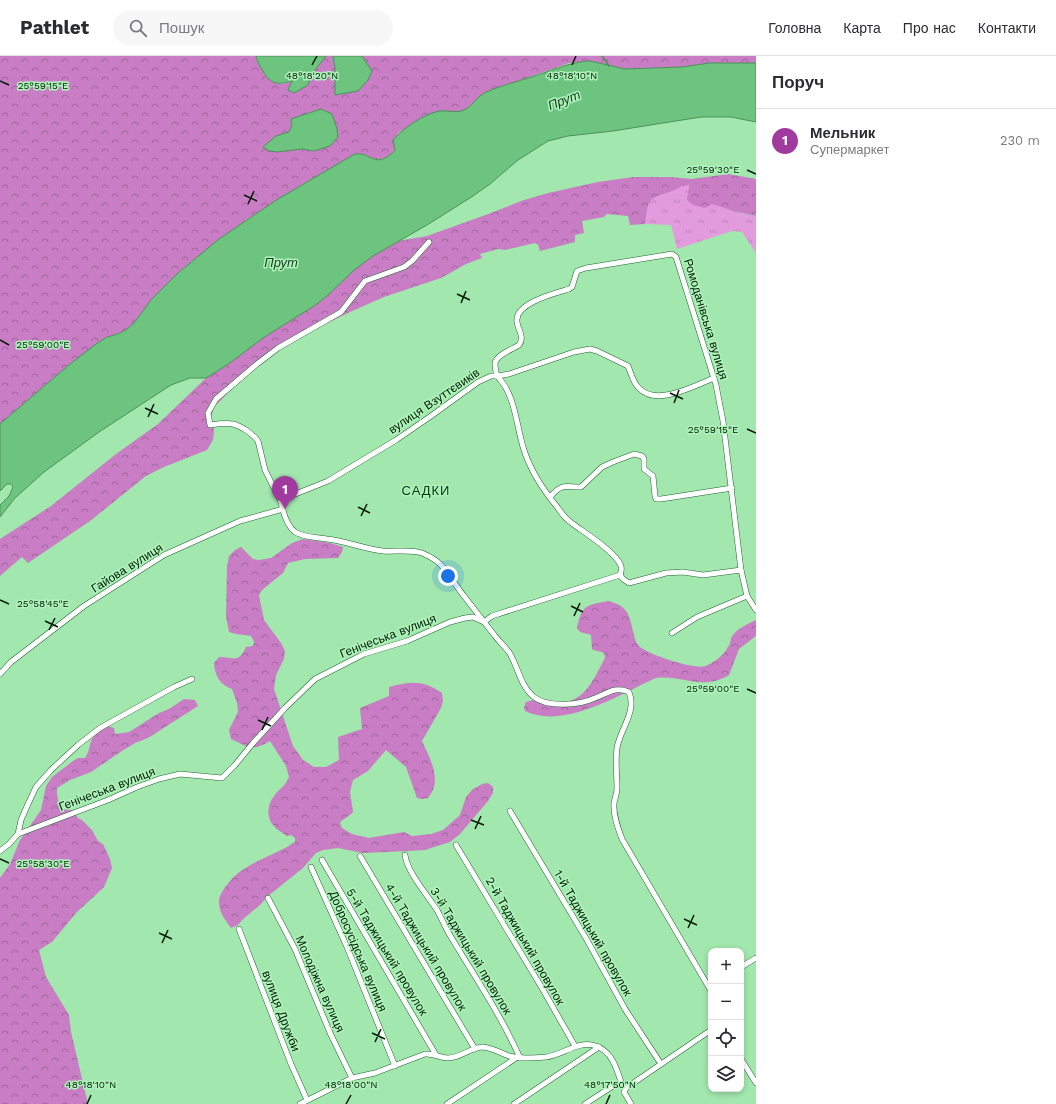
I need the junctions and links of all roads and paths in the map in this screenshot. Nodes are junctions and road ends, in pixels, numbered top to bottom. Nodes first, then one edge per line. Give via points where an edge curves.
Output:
1 (429, 242) dead end
2 (497, 376) junction
3 (714, 378) junction
4 (732, 488) junction
5 (550, 497) junction
6 (281, 502) junction
7 (283, 509) junction
8 (741, 570) junction
9 (620, 575) junction
10 (746, 596) junction
11 (756, 610) edge
12 (484, 622) junction
13 (672, 633) dead end
14 (0, 674) edge
15 (192, 679) dead end
16 (510, 810) dead end
17 (18, 834) junction
18 (456, 845) dead end
19 (0, 850) edge
20 (405, 855) dead end
21 (360, 856) dead end
22 (322, 860) dead end
23 (311, 867) dead end
24 (268, 898) dead end
25 (239, 928) dead end
26 (756, 958) edge
27 (744, 965) edge
28 (708, 985) edge
29 (708, 1032) edge
30 (575, 1046) junction
31 (599, 1047) junction
32 (475, 1049) junction
33 (436, 1055) junction
34 (518, 1058) junction
35 (661, 1064) junction
36 (744, 1064) edge
37 (395, 1066) junction
38 (352, 1078) junction
39 (756, 1083) edge
40 (630, 1084) junction
41 (622, 1085) junction
42 (307, 1100) junction
43 (300, 1104) edge
44 (447, 1104) edge
45 (514, 1104) edge
46 (585, 1104) edge
47 (631, 1104) edge

1 - 6 street via 404,267 365,281 341,312 268,356 216,399 211,407 208,413 210,424 233,424 258,441 265,470
2 - 3 street via 590,349 628,366 638,388 646,394 670,394
2 - 3 street, Ромоданівська вулиця via 495,360 519,346 521,342 517,317 526,306 535,300 569,289 577,271 672,254 676,257
2 - 5 street, вулиця Взуттєвиків via 510,397 532,471
2 - 6 street, вулиця Взуттєвиків via 478,382 425,420 328,481
3 - 4 street, Ромоданівська вулиця
4 - 5 street via 656,499 653,476 644,469 642,456 634,454 602,467 581,487 570,485 558,488
4 - 8 street, Ромоданівська вулиця
5 - 9 street, вулиця Взуттєвиків via 571,523 603,546 616,559 620,565
6 - 7 street
7 - 12 street via 292,529 302,535 383,551 422,553 442,566
7 - 14 street, Гайова вулиця via 240,521 164,555 84,606 11,662
8 - 9 street via 703,575 666,573 629,583
8 - 10 street, Ромоданівська вулиця
9 - 12 street via 492,616
10 - 11 street
10 - 13 street via 697,617
12 - 17 street, Генічеська вулиця via 473,617 450,622 407,641 364,654 315,678 222,778 180,774 159,779
12 - 28 street via 510,653 527,690 544,702 576,703 616,689 629,692 630,713 619,739 615,760 616,824 622,839
15 - 17 street via 100,728 78,745 36,787 23,814
16 - 35 street, 1-й Таджицький провулок via 625,1009
17 - 19 street
18 - 30 street, 2-й Таджицький провулок
20 - 34 street, 3-й Таджицький провулок via 408,865 512,1040
21 - 32 street, 4-й Таджицький провулок
22 - 33 street, 5-й Таджицький провулок
23 - 37 street, Добросусідська вулиця via 347,947
24 - 38 street, Молодіжна вулиця via 295,949 331,1036
25 - 42 street, вулиця Дружби
26 - 27 street
29 - 35 street
30 - 31 street
30 - 34 street via 547,1057
31 - 41 street via 607,1052 615,1064
31 - 45 street
32 - 33 street via 449,1058
32 - 34 street via 490,1048
33 - 37 street via 425,1054
34 - 44 street
35 - 40 street
36 - 39 street
37 - 38 street
38 - 42 street
40 - 41 street
40 - 47 street via 624,1092
41 - 46 street via 616,1084
42 - 43 street

